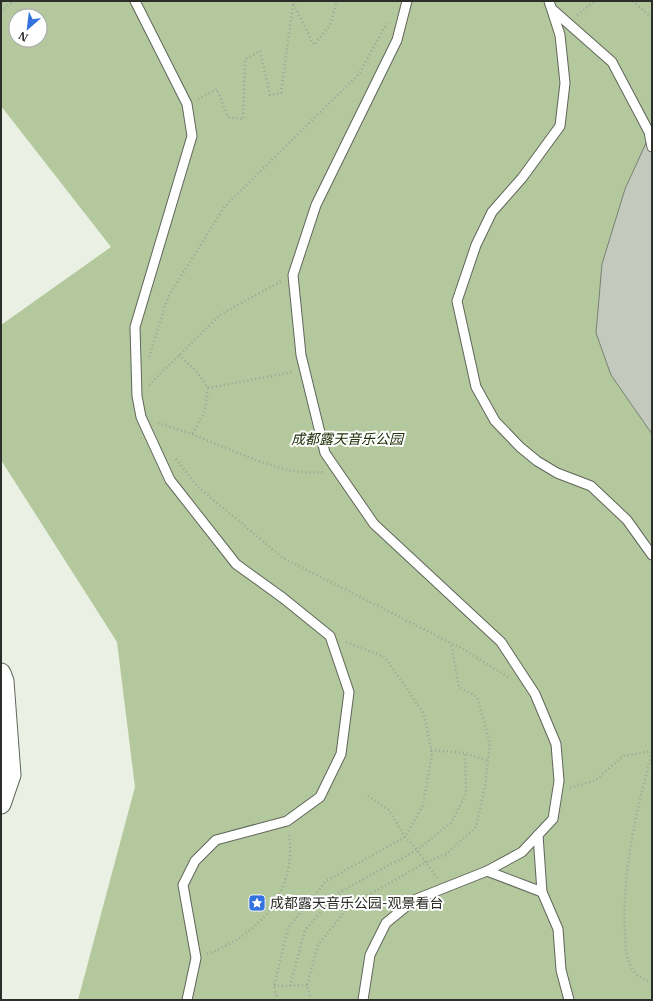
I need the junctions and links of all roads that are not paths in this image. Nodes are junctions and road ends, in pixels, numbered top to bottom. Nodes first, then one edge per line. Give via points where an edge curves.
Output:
1 (135, 1) edge
2 (407, 1) edge
3 (551, 5) edge
4 (652, 147) edge
5 (652, 555) edge
6 (1, 673) edge
7 (1, 804) edge
8 (538, 835) junction
9 (487, 871) junction
10 (542, 892) junction
11 (187, 1000) edge
12 (363, 1000) edge
13 (569, 1000) edge

1 - 11 lane via 187,104 192,136 135,327 140,417 170,480 236,564 330,636 349,692 341,754 320,796 287,822 216,840 195,861 184,885 196,958
2 - 8 lane via 397,40 316,204 293,275 301,355 325,453 336,470 374,524 501,642 535,694 556,744 559,781 553,819
3 - 4 lane via 567,23 612,62 649,132
3 - 5 lane via 560,35 565,84 560,126 522,178 492,212 476,244 457,301 476,387 495,421 520,447 537,460 557,473 591,486 627,520
6 - 7 street via 4,681 11,774
8 - 9 lane via 522,852
8 - 10 lane
9 - 10 lane
9 - 12 lane via 414,900 386,923 370,955
10 - 13 lane via 558,929 561,970

